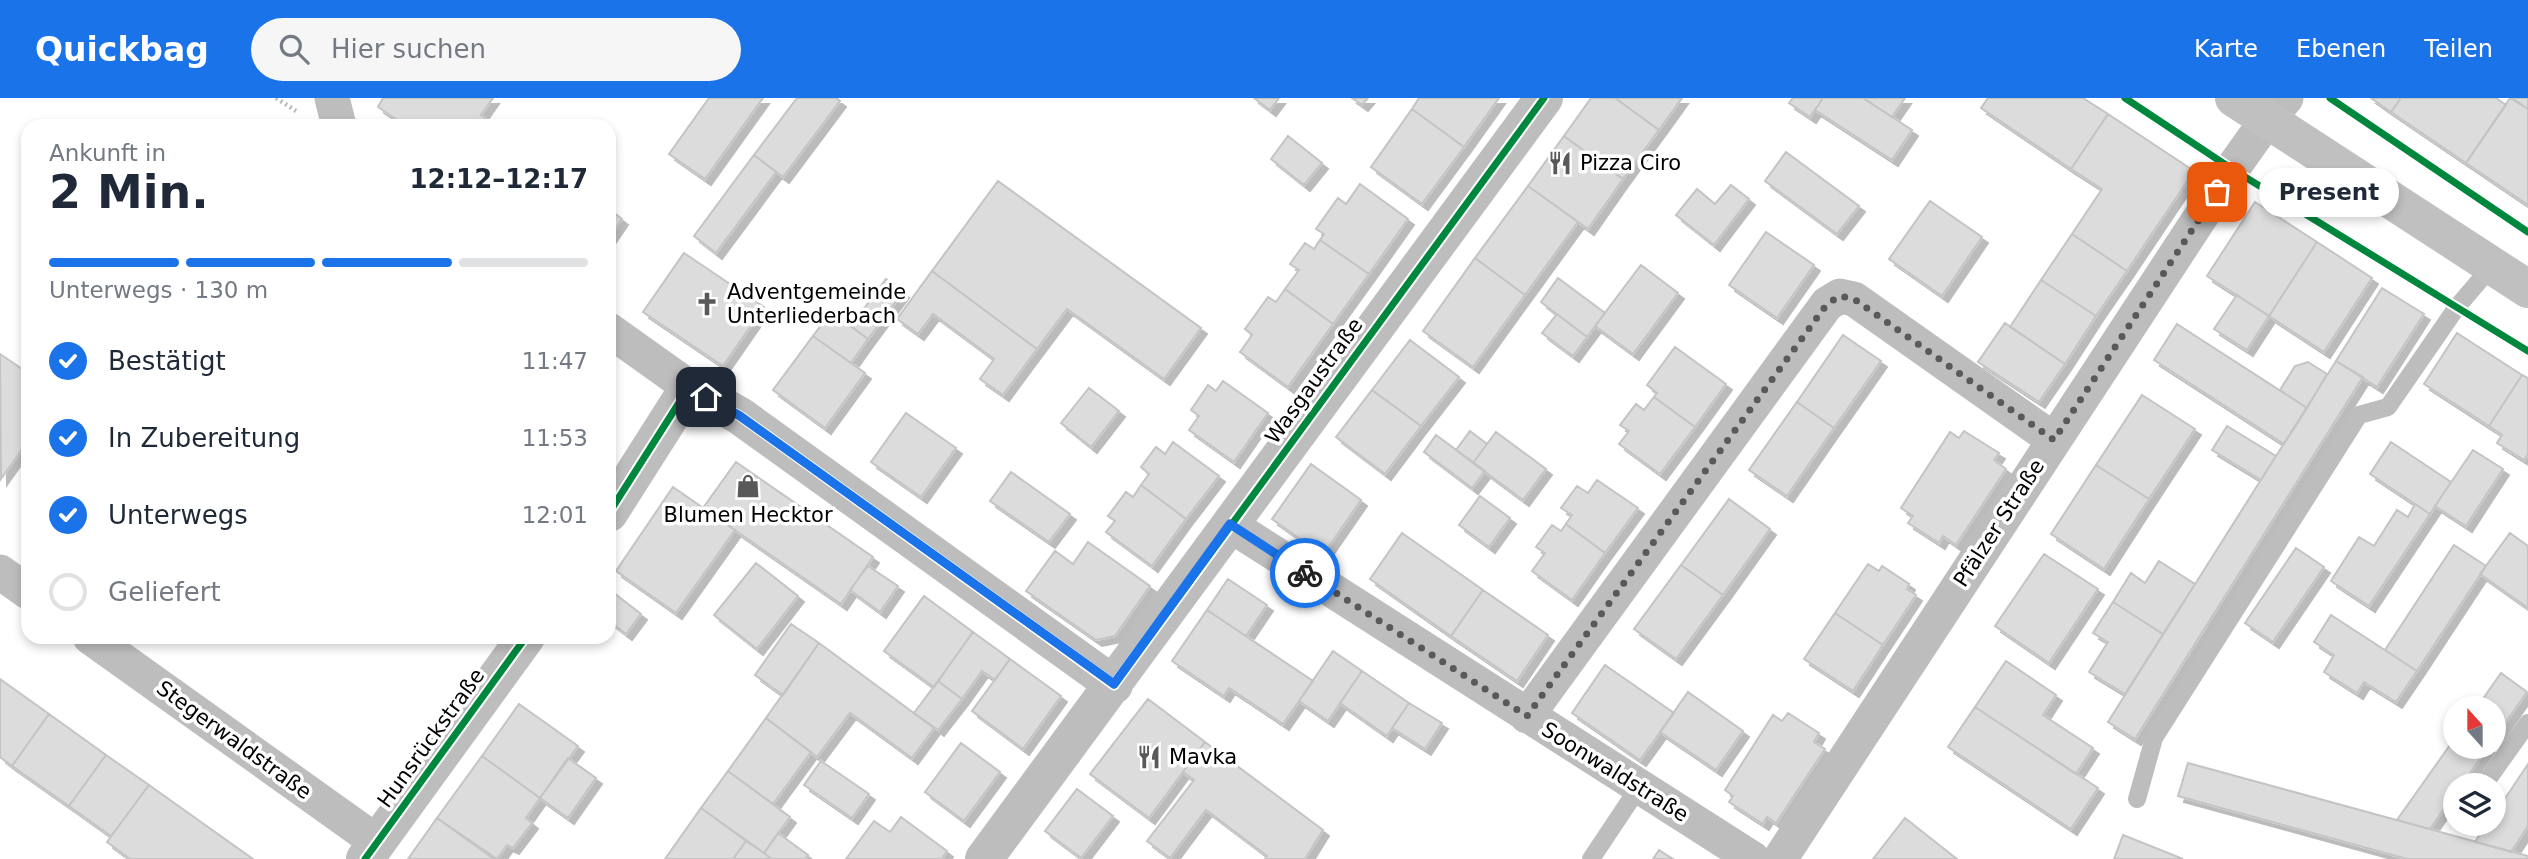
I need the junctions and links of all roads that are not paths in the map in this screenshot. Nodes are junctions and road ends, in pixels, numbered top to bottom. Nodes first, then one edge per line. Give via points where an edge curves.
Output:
1 (331, 98) edge
2 (1544, 98) edge
3 (2234, 98) edge
4 (2277, 109) edge
5 (337, 119) edge
6 (2516, 275) edge
7 (616, 335) edge
8 (689, 387) junction
9 (2054, 440) junction
10 (616, 502) edge
11 (1230, 524) junction
12 (0, 572) edge
13 (21, 587) edge
14 (99, 644) edge
15 (521, 644) edge
16 (1114, 684) junction
17 (1527, 716) junction
18 (2528, 723) edge
19 (2492, 773) edge
20 (1639, 787) junction
21 (2137, 799) dead end
22 (371, 851) edge
23 (984, 859) edge
24 (1591, 859) edge
25 (1752, 859) edge
26 (1780, 859) edge

1 - 5 street
2 - 11 street, Wasgaustraße
3 - 4 main road
4 - 6 main road
4 - 9 street, Pfälzer Straße via 2232,169
6 - 21 lane via 2457,307 2388,407 2359,415 2154,738
7 - 8 street
8 - 10 street
8 - 16 street via 740,416
9 - 17 street via 1854,299 1840,296 1827,304
9 - 26 street, Pfälzer Straße
11 - 16 street, Wasgaustraße
11 - 17 street, Soonwaldstraße
12 - 13 street
14 - 22 street, Stegerwaldstraße
15 - 22 street, Hunsrückstraße
16 - 23 street, Wasgaustraße
17 - 20 street, Soonwaldstraße
18 - 19 lane
20 - 24 lane
20 - 25 street, Soonwaldstraße

